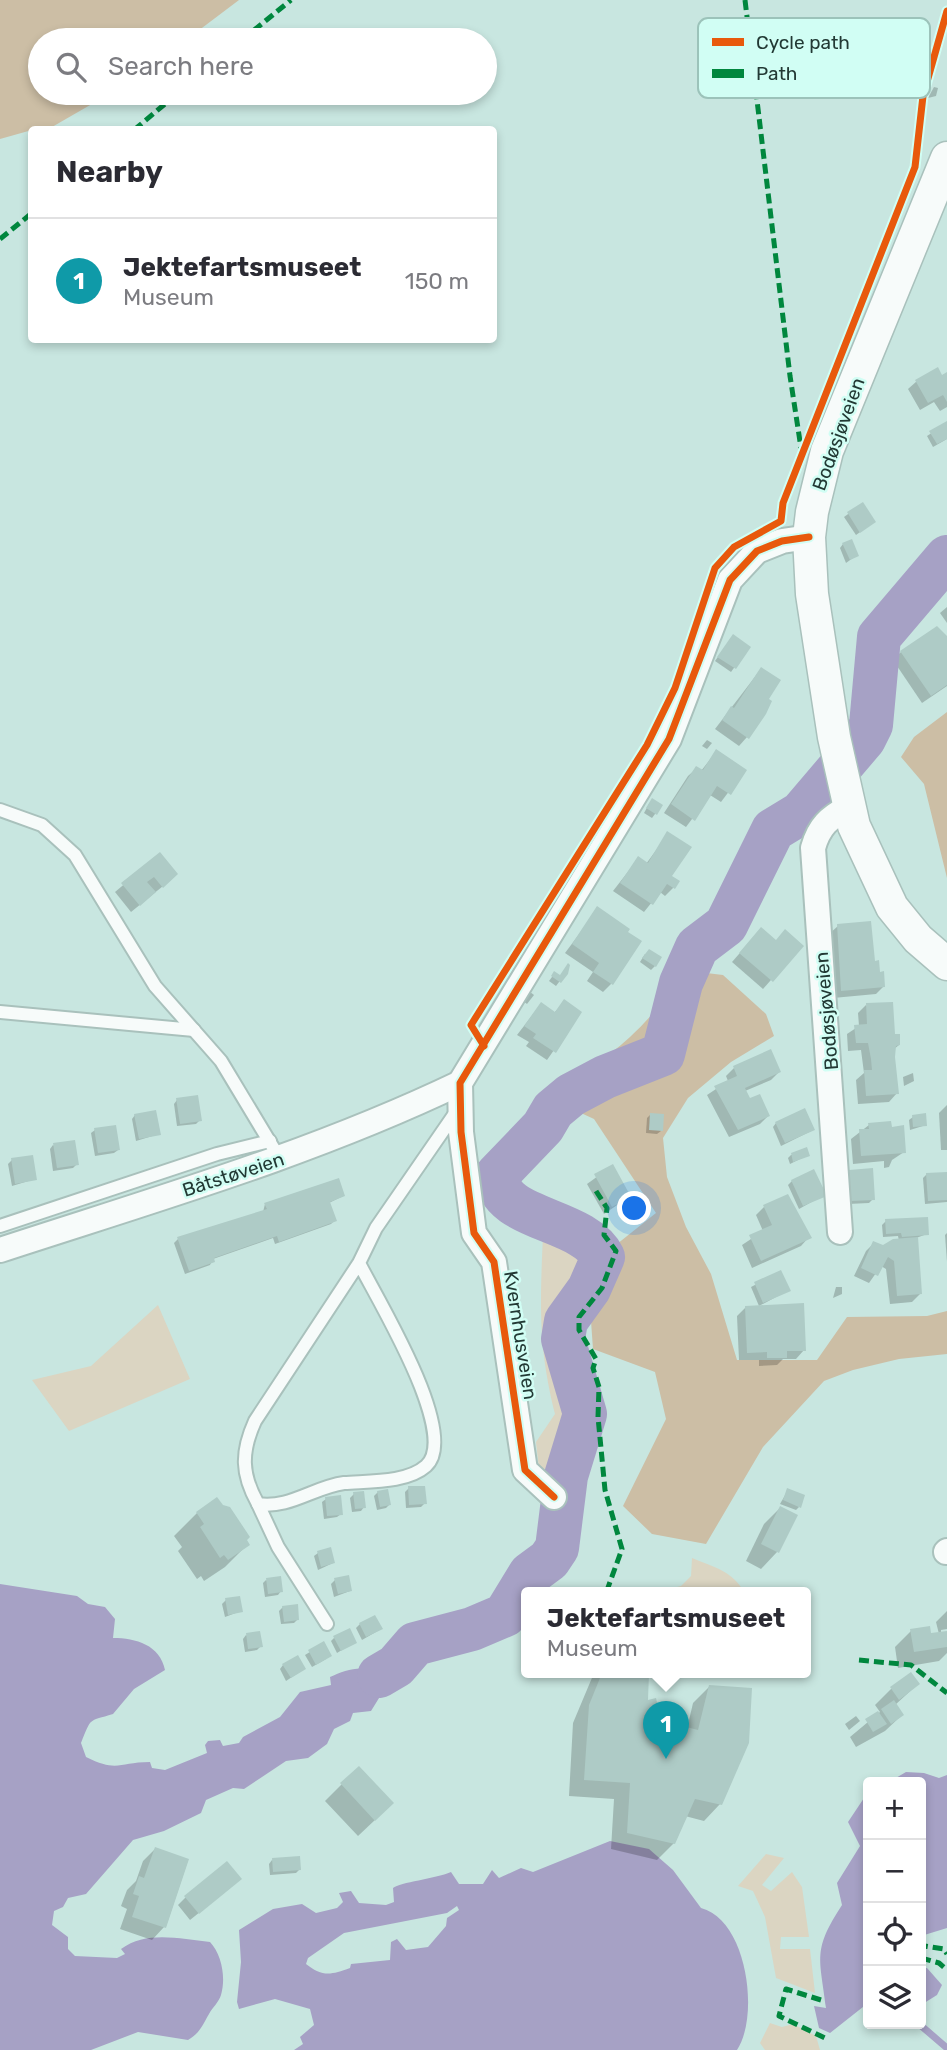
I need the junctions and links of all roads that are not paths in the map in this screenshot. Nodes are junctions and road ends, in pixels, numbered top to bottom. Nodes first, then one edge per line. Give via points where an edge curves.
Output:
1 (947, 158) edge
2 (810, 537) junction
3 (848, 807) junction
4 (0, 810) edge
5 (947, 964) edge
6 (0, 1012) edge
7 (194, 1030) junction
8 (460, 1094) junction
9 (275, 1150) junction
10 (0, 1226) edge
11 (840, 1232) dead end
12 (0, 1250) edge
13 (359, 1263) junction
14 (554, 1497) dead end
15 (258, 1504) junction
16 (327, 1624) dead end

1 - 2 street, Bodøsjøveien via 827,451 811,512
2 - 3 street, Bodøsjøveien via 812,594
2 - 8 street via 757,551 730,580 669,739
3 - 5 street, Bodøsjøveien via 892,907 918,939
3 - 11 street, Bodøsjøveien via 818,831 813,848
4 - 7 lane via 42,825 75,855 155,986
6 - 7 lane
7 - 9 lane via 221,1061
8 - 9 street, Båtstøveien via 353,1132
8 - 13 lane
8 - 14 street, Kvernhusveien via 474,1233 494,1262 525,1470
9 - 10 lane via 217,1154
9 - 12 street, Båtstøveien
13 - 15 lane via 255,1420 245,1444 243,1467
13 - 15 lane via 426,1397 437,1435 435,1457 425,1468 404,1477 337,1484 273,1507
15 - 16 lane via 278,1547

